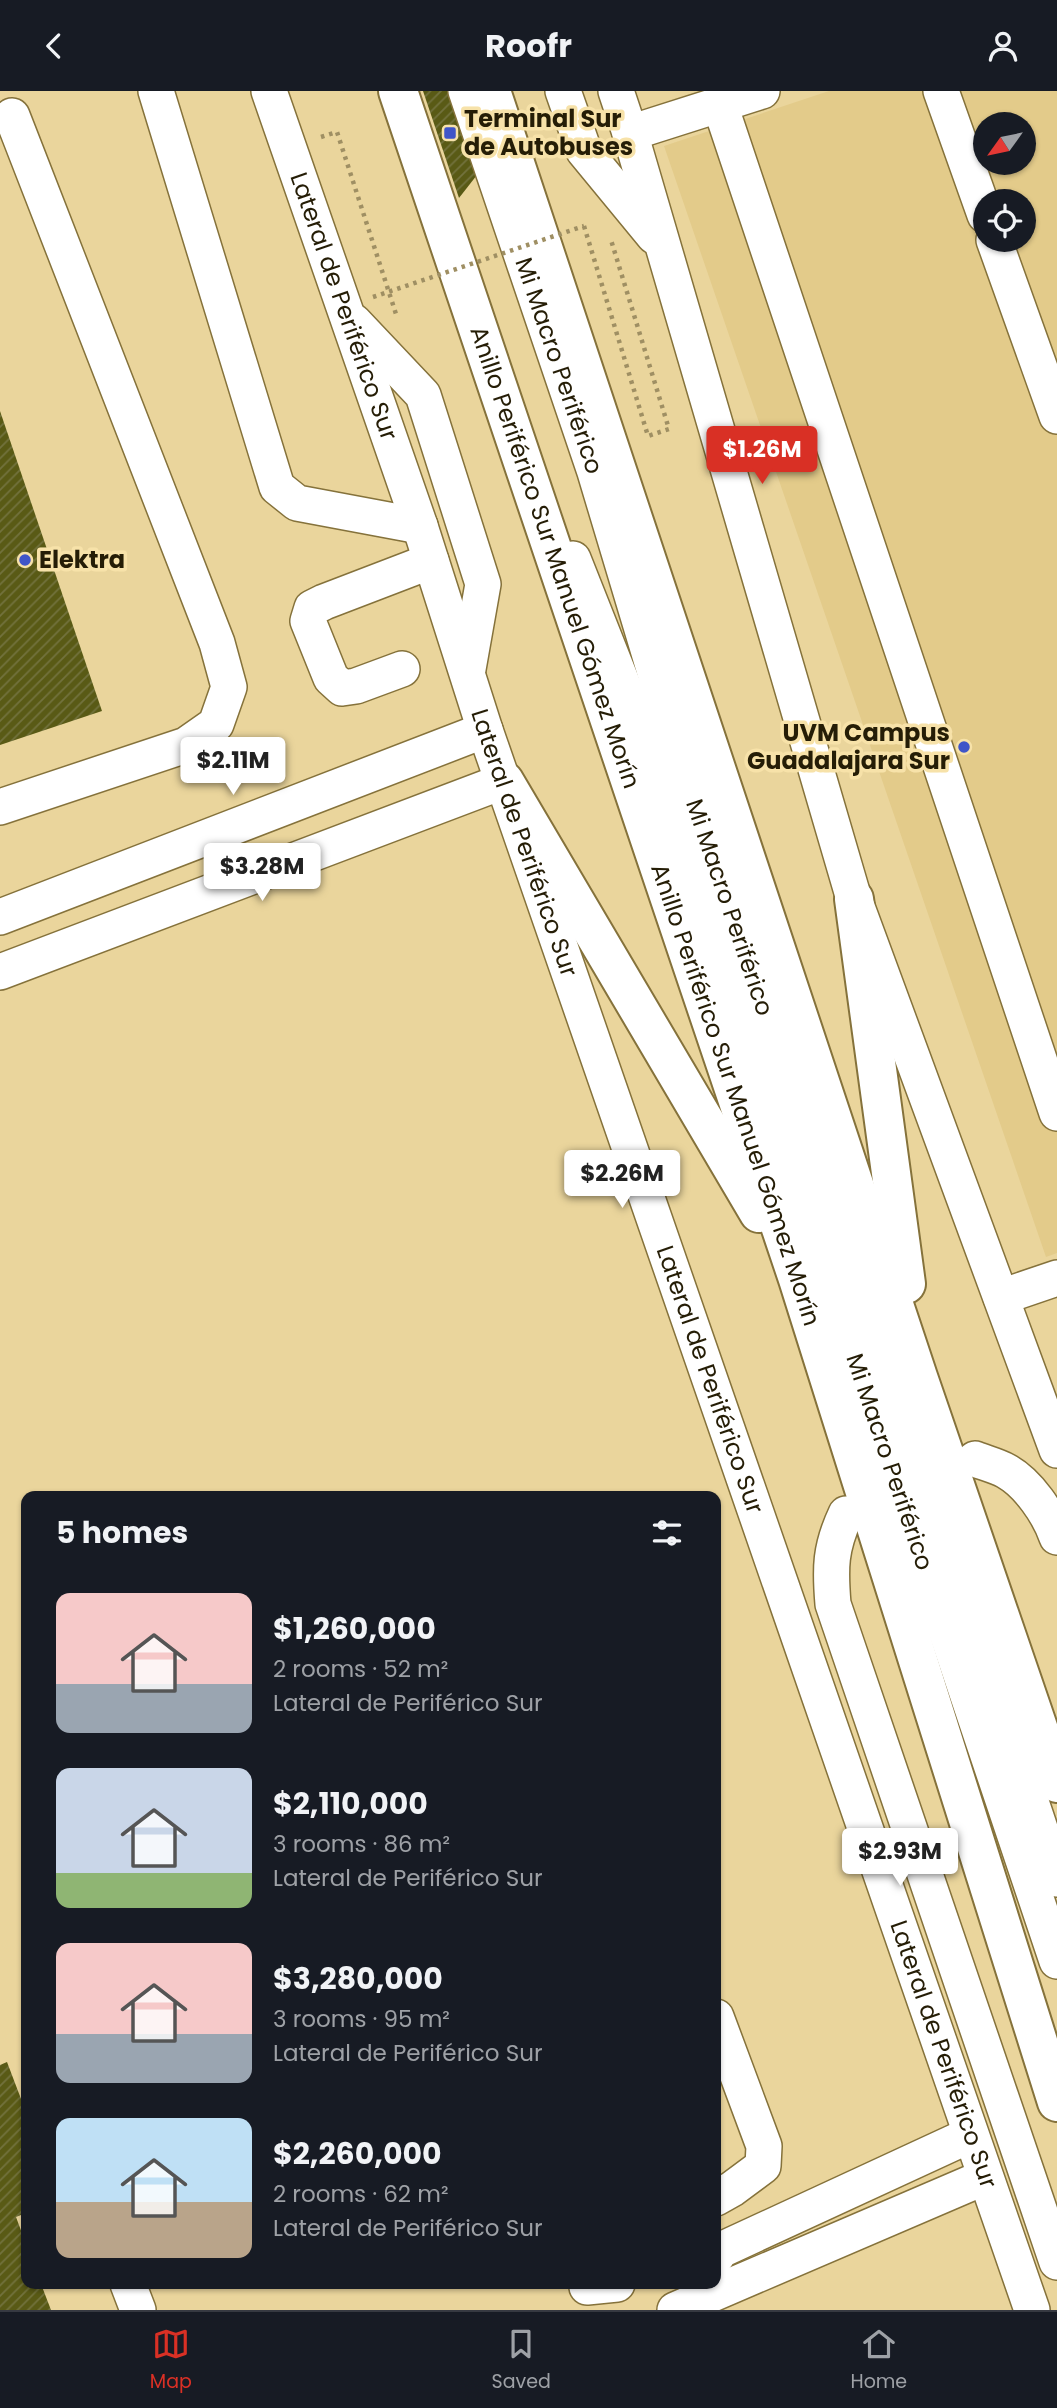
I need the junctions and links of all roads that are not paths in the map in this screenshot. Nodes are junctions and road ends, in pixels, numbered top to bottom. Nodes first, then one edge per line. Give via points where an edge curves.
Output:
1 (156, 91) edge
2 (269, 91) edge
3 (398, 91) edge
4 (415, 91) edge
5 (466, 91) edge
6 (491, 91) edge
7 (564, 91) edge
8 (616, 91) edge
9 (762, 91) edge
10 (941, 91) edge
11 (720, 105) junction
12 (12, 115) dead end
13 (630, 133) junction
14 (976, 189) edge
15 (663, 246) junction
16 (998, 252) edge
17 (360, 306) junction
18 (1057, 416) edge
19 (420, 526) junction
20 (431, 561) junction
21 (402, 669) dead end
22 (467, 675) junction
23 (485, 730) junction
24 (504, 781) junction
25 (0, 807) edge
26 (854, 899) junction
27 (0, 917) edge
28 (0, 972) edge
29 (1057, 1113) edge
30 (1057, 1278) edge
31 (798, 1279) junction
32 (1001, 1297) junction
33 (918, 1377) junction
34 (1057, 1450) edge
35 (975, 1459) dead end
36 (846, 1514) dead end
37 (1057, 1537) edge
38 (1057, 1783) edge
39 (1057, 1879) edge
40 (1057, 1961) edge
41 (721, 2030) edge
42 (1057, 2102) edge
43 (970, 2136) junction
44 (985, 2177) junction
45 (721, 2195) edge
46 (721, 2250) edge
47 (1057, 2262) edge
48 (130, 2289) edge
49 (692, 2289) edge
50 (138, 2310) edge
51 (677, 2310) edge
52 (1032, 2310) edge

1 - 19 street via 277,487 297,503
2 - 17 street, Lateral de Periférico Sur
3 - 31 highway, Anillo Periférico Sur Manuel Gómez Morín
4 - 40 street, Mi Macro Periférico via 552,506 662,781
5 - 39 street, Mi Macro Periférico via 595,472 692,796
6 - 33 highway
7 - 15 street via 584,151
8 - 13 street
9 - 11 street
10 - 14 street
11 - 13 street
11 - 29 street
12 - 25 street via 217,643 229,687 216,724 186,745
13 - 15 street
15 - 26 street
16 - 18 street
17 - 19 street, Lateral de Periférico Sur
17 - 22 street via 423,395 483,584
19 - 20 street, Lateral de Periférico Sur
20 - 21 street via 324,602 312,608 308,621 331,678 342,688
20 - 22 street, Lateral de Periférico Sur
22 - 23 street, Lateral de Periférico Sur
23 - 24 street, Lateral de Periférico Sur
23 - 27 street
24 - 28 street
24 - 31 highway
24 - 43 street, Lateral de Periférico Sur
26 - 32 street
26 - 33 highway
30 - 32 street
31 - 42 highway, Anillo Periférico Sur Manuel Gómez Morín
32 - 34 street
33 - 38 highway
35 - 37 street via 1007,1471 1035,1498
36 - 47 street via 834,1539 830,1568 833,1604
41 - 45 street via 764,2146 763,2166
43 - 44 street, Lateral de Periférico Sur
43 - 46 street
44 - 51 street
44 - 52 street, Lateral de Periférico Sur
48 - 50 street
49 - 51 street

